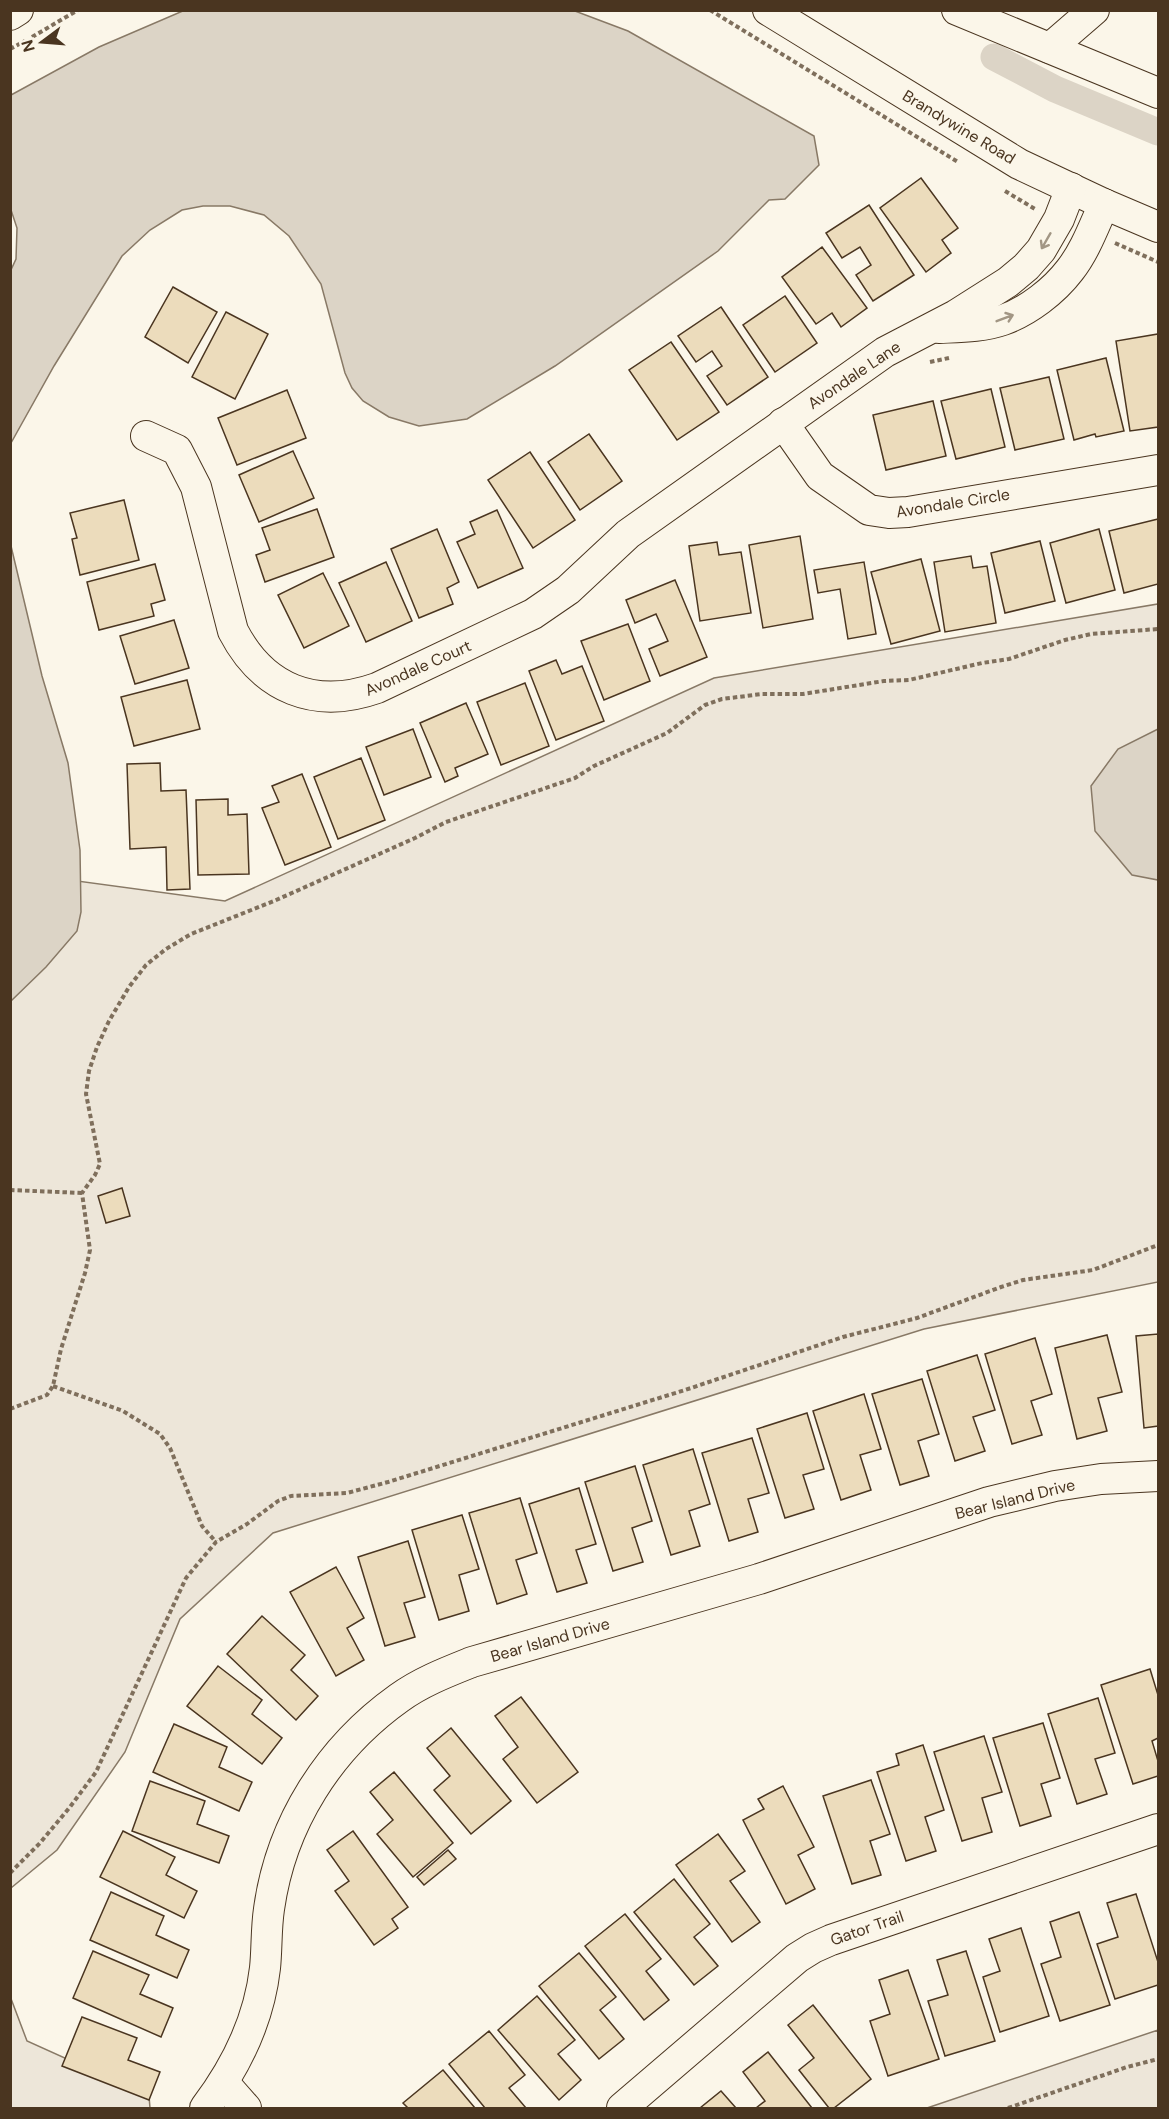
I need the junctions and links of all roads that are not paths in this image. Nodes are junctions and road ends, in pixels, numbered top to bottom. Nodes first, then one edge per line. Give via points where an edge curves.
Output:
1 (18, 10) edge
2 (768, 10) edge
3 (957, 10) edge
4 (1094, 10) edge
5 (10, 15) edge
6 (1050, 48) junction
7 (1158, 93) edge
8 (1071, 188) junction
9 (1104, 204) junction
10 (1158, 226) edge
11 (927, 329) junction
12 (783, 423) junction
13 (146, 436) dead end
14 (1158, 470) edge
15 (1158, 1476) edge
16 (1158, 1829) edge
17 (224, 2083) junction
18 (205, 2109) edge
19 (246, 2109) edge
20 (622, 2109) edge

1 - 5 street
2 - 8 street, Brandywine Road via 977,140
3 - 6 street
4 - 6 street
6 - 7 street
8 - 9 street, Brandywine Road
8 -> 11 street, Avondale Lane via 1059,219 1026,267 956,315
9 - 10 street, Brandywine Road
11 -> 9 street, Avondale Lane via 984,325 1027,308 1070,270
11 - 12 street, Avondale Lane via 885,352
12 - 13 street, Avondale Court via 628,534 568,590 533,614 377,688 340,697 321,697 284,686 253,663 233,631 196,487 177,450
12 - 14 street, Avondale Circle via 820,476 869,510 890,513
15 - 17 street, Bear Island Drive via 1055,1486 989,1502 759,1579 472,1662 400,1697 351,1738 312,1789 292,1827 269,1909 265,1970 257,2010
16 - 20 street, Gator Trail via 813,1948
17 - 18 street, Bear Island Drive
17 - 19 street

